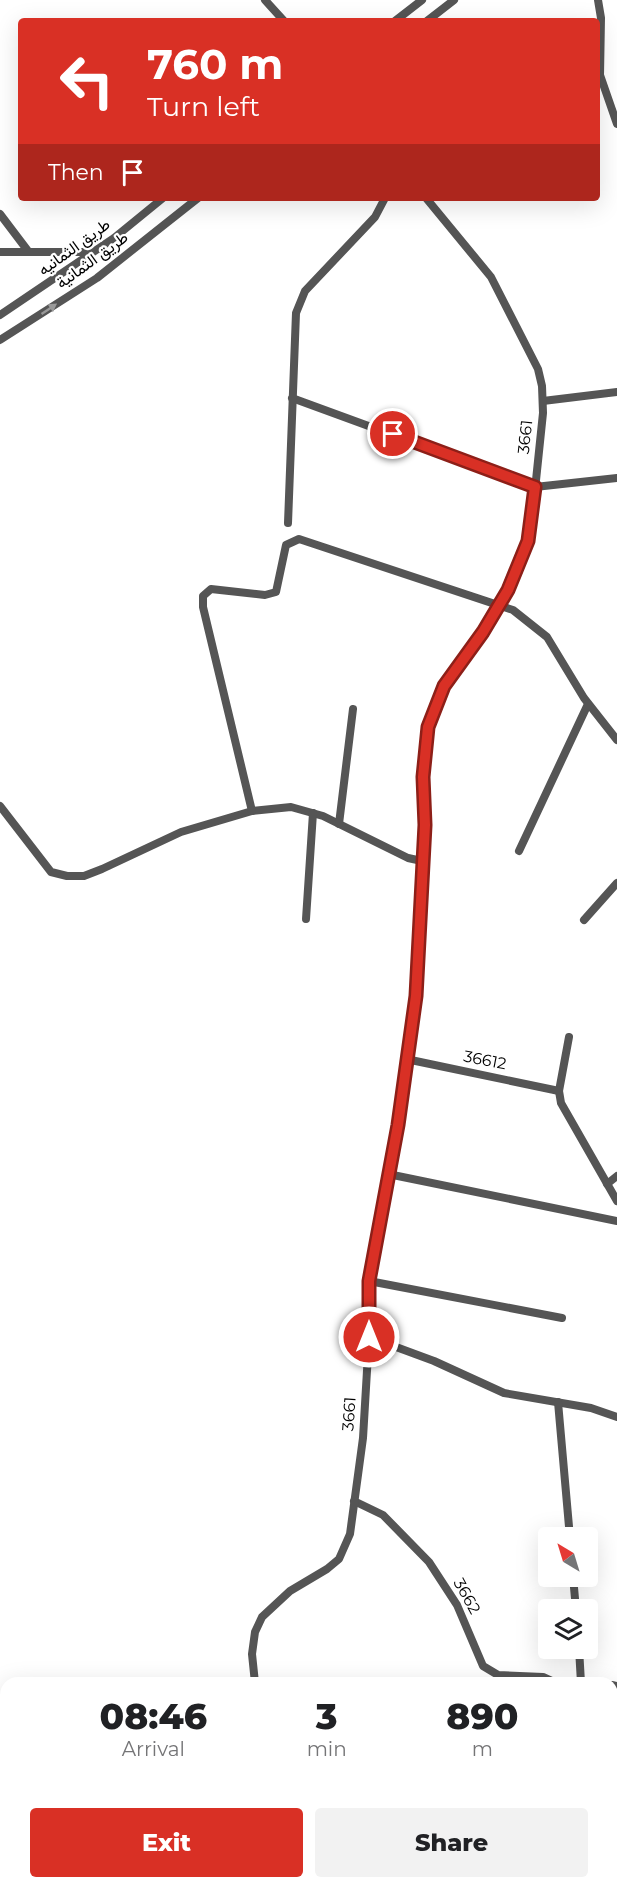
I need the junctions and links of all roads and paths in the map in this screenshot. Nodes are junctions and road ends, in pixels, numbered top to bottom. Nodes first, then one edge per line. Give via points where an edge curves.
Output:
1 (265, 0) edge
2 (422, 0) edge
3 (454, 0) edge
4 (598, 0) edge
5 (281, 18) edge
6 (399, 18) edge
7 (430, 18) edge
8 (617, 124) edge
9 (160, 201) edge
10 (194, 201) edge
11 (383, 201) edge
12 (428, 201) edge
13 (0, 214) edge
14 (28, 251) junction
15 (94, 251) junction
16 (0, 252) edge
17 (0, 315) edge
18 (0, 340) edge
19 (617, 392) edge
20 (292, 398) junction
21 (543, 401) junction
22 (617, 478) edge
23 (535, 487) junction
24 (288, 523) dead end
25 (500, 607) junction
26 (588, 704) junction
27 (353, 709) dead end
28 (617, 740) edge
29 (0, 806) edge
30 (252, 811) junction
31 (314, 813) junction
32 (339, 824) junction
33 (519, 851) dead end
34 (422, 861) junction
35 (617, 883) edge
36 (306, 919) dead end
37 (584, 920) dead end
38 (568, 1037) dead end
39 (406, 1059) junction
40 (559, 1091) junction
41 (388, 1174) junction
42 (617, 1176) edge
43 (607, 1184) junction
44 (617, 1201) edge
45 (617, 1221) edge
46 (369, 1281) junction
47 (562, 1318) dead end
48 (369, 1337) junction
49 (558, 1402) junction
50 (617, 1417) edge
51 (354, 1502) junction
52 (569, 1527) edge
53 (580, 1659) edge
54 (254, 1677) edge
55 (543, 1677) edge
56 (581, 1677) edge

1 - 5 street
2 - 6 street
3 - 7 street
4 - 8 street via 600,75
9 - 15 street, طريق الثمانيه
18 -> 10 street, طريق الثمانية via 97,278
11 - 20 street via 375,217 299,301
12 - 21 street, 3661 via 500,292 537,369
13 - 14 street
14 - 15 street
14 - 16 street
15 - 17 street, طريق الثمانيه
19 - 21 street
20 - 23 street
20 - 24 street
21 - 23 street, 3661
22 - 23 street
23 - 25 street, 3661 via 528,541
25 - 26 street via 513,610 547,637
25 - 30 street via 299,539 286,545 278,587 271,595 206,591 202,607
25 - 34 street, 3661 via 448,680 432,714 423,777
26 - 28 street
26 - 33 street
27 - 32 street
29 - 30 street via 51,872 67,876 84,876 181,832
30 - 31 street via 291,807
31 - 32 street
31 - 36 street
32 - 34 street
34 - 39 street, 3661 via 416,996
35 - 37 street
38 - 40 street
39 - 40 street, 36612
39 - 41 street, 3661
40 - 43 street via 561,1103
41 - 45 street
41 - 46 street, 3661
42 - 43 street
43 - 44 street
46 - 47 street
46 - 48 street, 3661
48 - 49 street via 504,1393
48 - 51 street, 3661 via 363,1438
49 - 50 street
49 - 52 street
51 - 54 street, 3661 via 350,1534 339,1558 290,1591 262,1617 252,1654
51 - 55 street, 3662 via 383,1515 429,1562 458,1605 483,1666 498,1675
53 - 56 street

